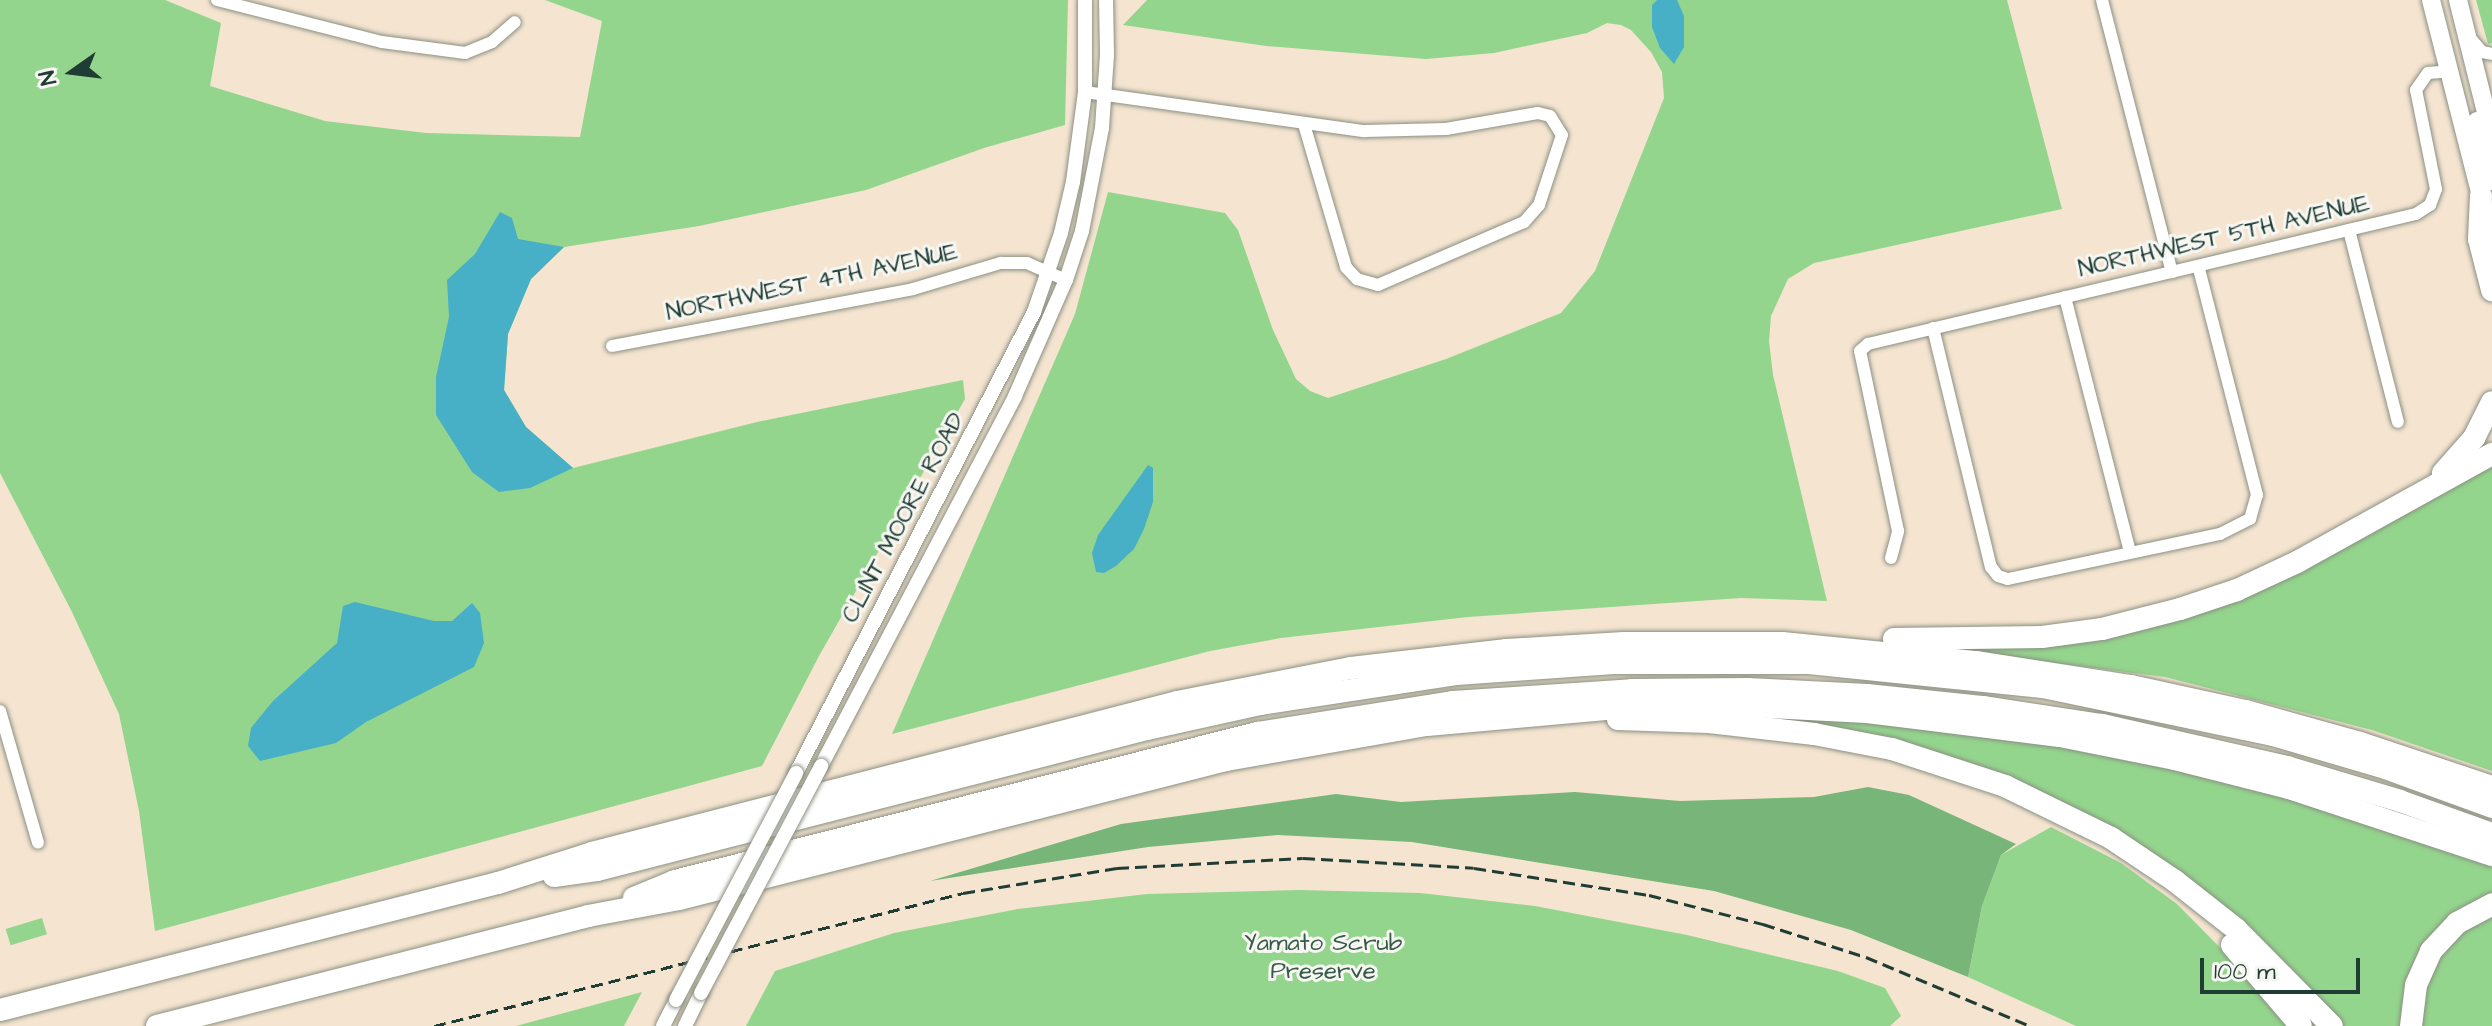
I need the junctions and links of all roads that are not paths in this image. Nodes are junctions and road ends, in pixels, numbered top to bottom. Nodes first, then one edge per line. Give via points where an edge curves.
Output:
1 (217, 0) edge
2 (1085, 0) edge
3 (1106, 0) edge
4 (2102, 0) edge
5 (2431, 0) edge
6 (2453, 1) edge
7 (515, 22) dead end
8 (2466, 29) junction
9 (2492, 54) edge
10 (2449, 71) junction
11 (1085, 92) junction
12 (1105, 95) junction
13 (1304, 124) junction
14 (2492, 136) edge
15 (2487, 188) edge
16 (2349, 230) junction
17 (2492, 239) edge
18 (2198, 266) junction
19 (2172, 272) junction
20 (1049, 273) junction
21 (1066, 280) junction
22 (2492, 290) edge
23 (2065, 297) junction
24 (1933, 328) junction
25 (612, 346) dead end
26 (2492, 402) edge
27 (2398, 422) dead end
28 (2492, 454) edge
29 (2415, 495) junction
30 (2130, 552) junction
31 (1891, 558) dead end
32 (1782, 643) junction
33 (0, 711) edge
34 (1549, 714) junction
35 (2492, 787) edge
36 (2492, 807) edge
37 (2076, 819) junction
38 (2492, 834) edge
39 (38, 843) dead end
40 (2492, 855) edge
41 (498, 883) junction
42 (2492, 904) edge
43 (588, 916) junction
44 (0, 1010) edge
45 (157, 1026) edge
46 (663, 1026) edge
47 (685, 1026) edge
48 (2301, 1026) edge
49 (2332, 1026) edge
50 (2411, 1026) edge

1 - 7 street via 382,42 465,53 492,42
2 - 11 street, CLINT MOORE ROAD
3 - 12 street, CLINT MOORE ROAD
4 - 19 street
5 - 10 main road
6 - 8 main road
8 - 9 street via 2482,52
8 - 14 main road
10 - 15 main road
10 - 16 street, NORTHWEST 5TH AVENUE via 2428,73 2416,90 2435,178 2430,205 2416,214
11 - 12 street
11 - 20 street, CLINT MOORE ROAD via 1073,182
12 - 13 street
12 - 21 street, CLINT MOORE ROAD via 1094,180
13 - 13 street via 1364,131 1432,130 1538,113 1550,116 1562,135 1539,205 1524,222 1378,285 1357,279 1346,267
15 - 17 main road
15 - 22 highway via 2479,239
16 - 18 street, NORTHWEST 5TH AVENUE
16 - 27 street
18 - 19 street, NORTHWEST 5TH AVENUE
18 - 30 street via 2257,503 2250,519 2231,530
19 - 23 street, NORTHWEST 5TH AVENUE
20 - 21 street, NORTHWEST 4TH AVENUE
20 - 25 street, NORTHWEST 4TH AVENUE via 1027,263 1001,263 913,289
20 - 46 street, CLINT MOORE ROAD, bridge via 1008,369
21 - 47 street, CLINT MOORE ROAD, bridge via 1015,396
23 - 24 street, NORTHWEST 5TH AVENUE
23 - 30 street
24 - 30 street via 1991,567 1998,576 2008,579
24 - 31 street, NORTHWEST 5TH AVENUE via 1868,344 1860,351 1898,531
26 - 29 highway via 2466,449
28 - 29 highway
29 - 32 highway via 2257,581 2133,622 2022,639
32 - 35 highway via 1977,662 2170,694 2324,732
32 - 41 highway via 1507,650 1272,682 623,845
33 - 39 street
34 - 37 highway via 1746,725 1854,741 1987,779
34 - 40 highway via 1639,706 1750,706 1996,726 2250,778
34 - 43 highway via 1400,729 1226,760 679,899
36 - 41 highway via 2286,739 2043,687 1809,663 1627,662 1456,674 1261,704 597,870
37 - 48 highway via 2205,917
37 - 49 highway via 2206,904
38 - 43 highway via 2261,760 2061,719 1829,692 1594,691 1400,709 1207,744 675,881
41 - 44 highway
42 - 50 highway via 2457,923 2431,951 2413,998
43 - 45 highway

